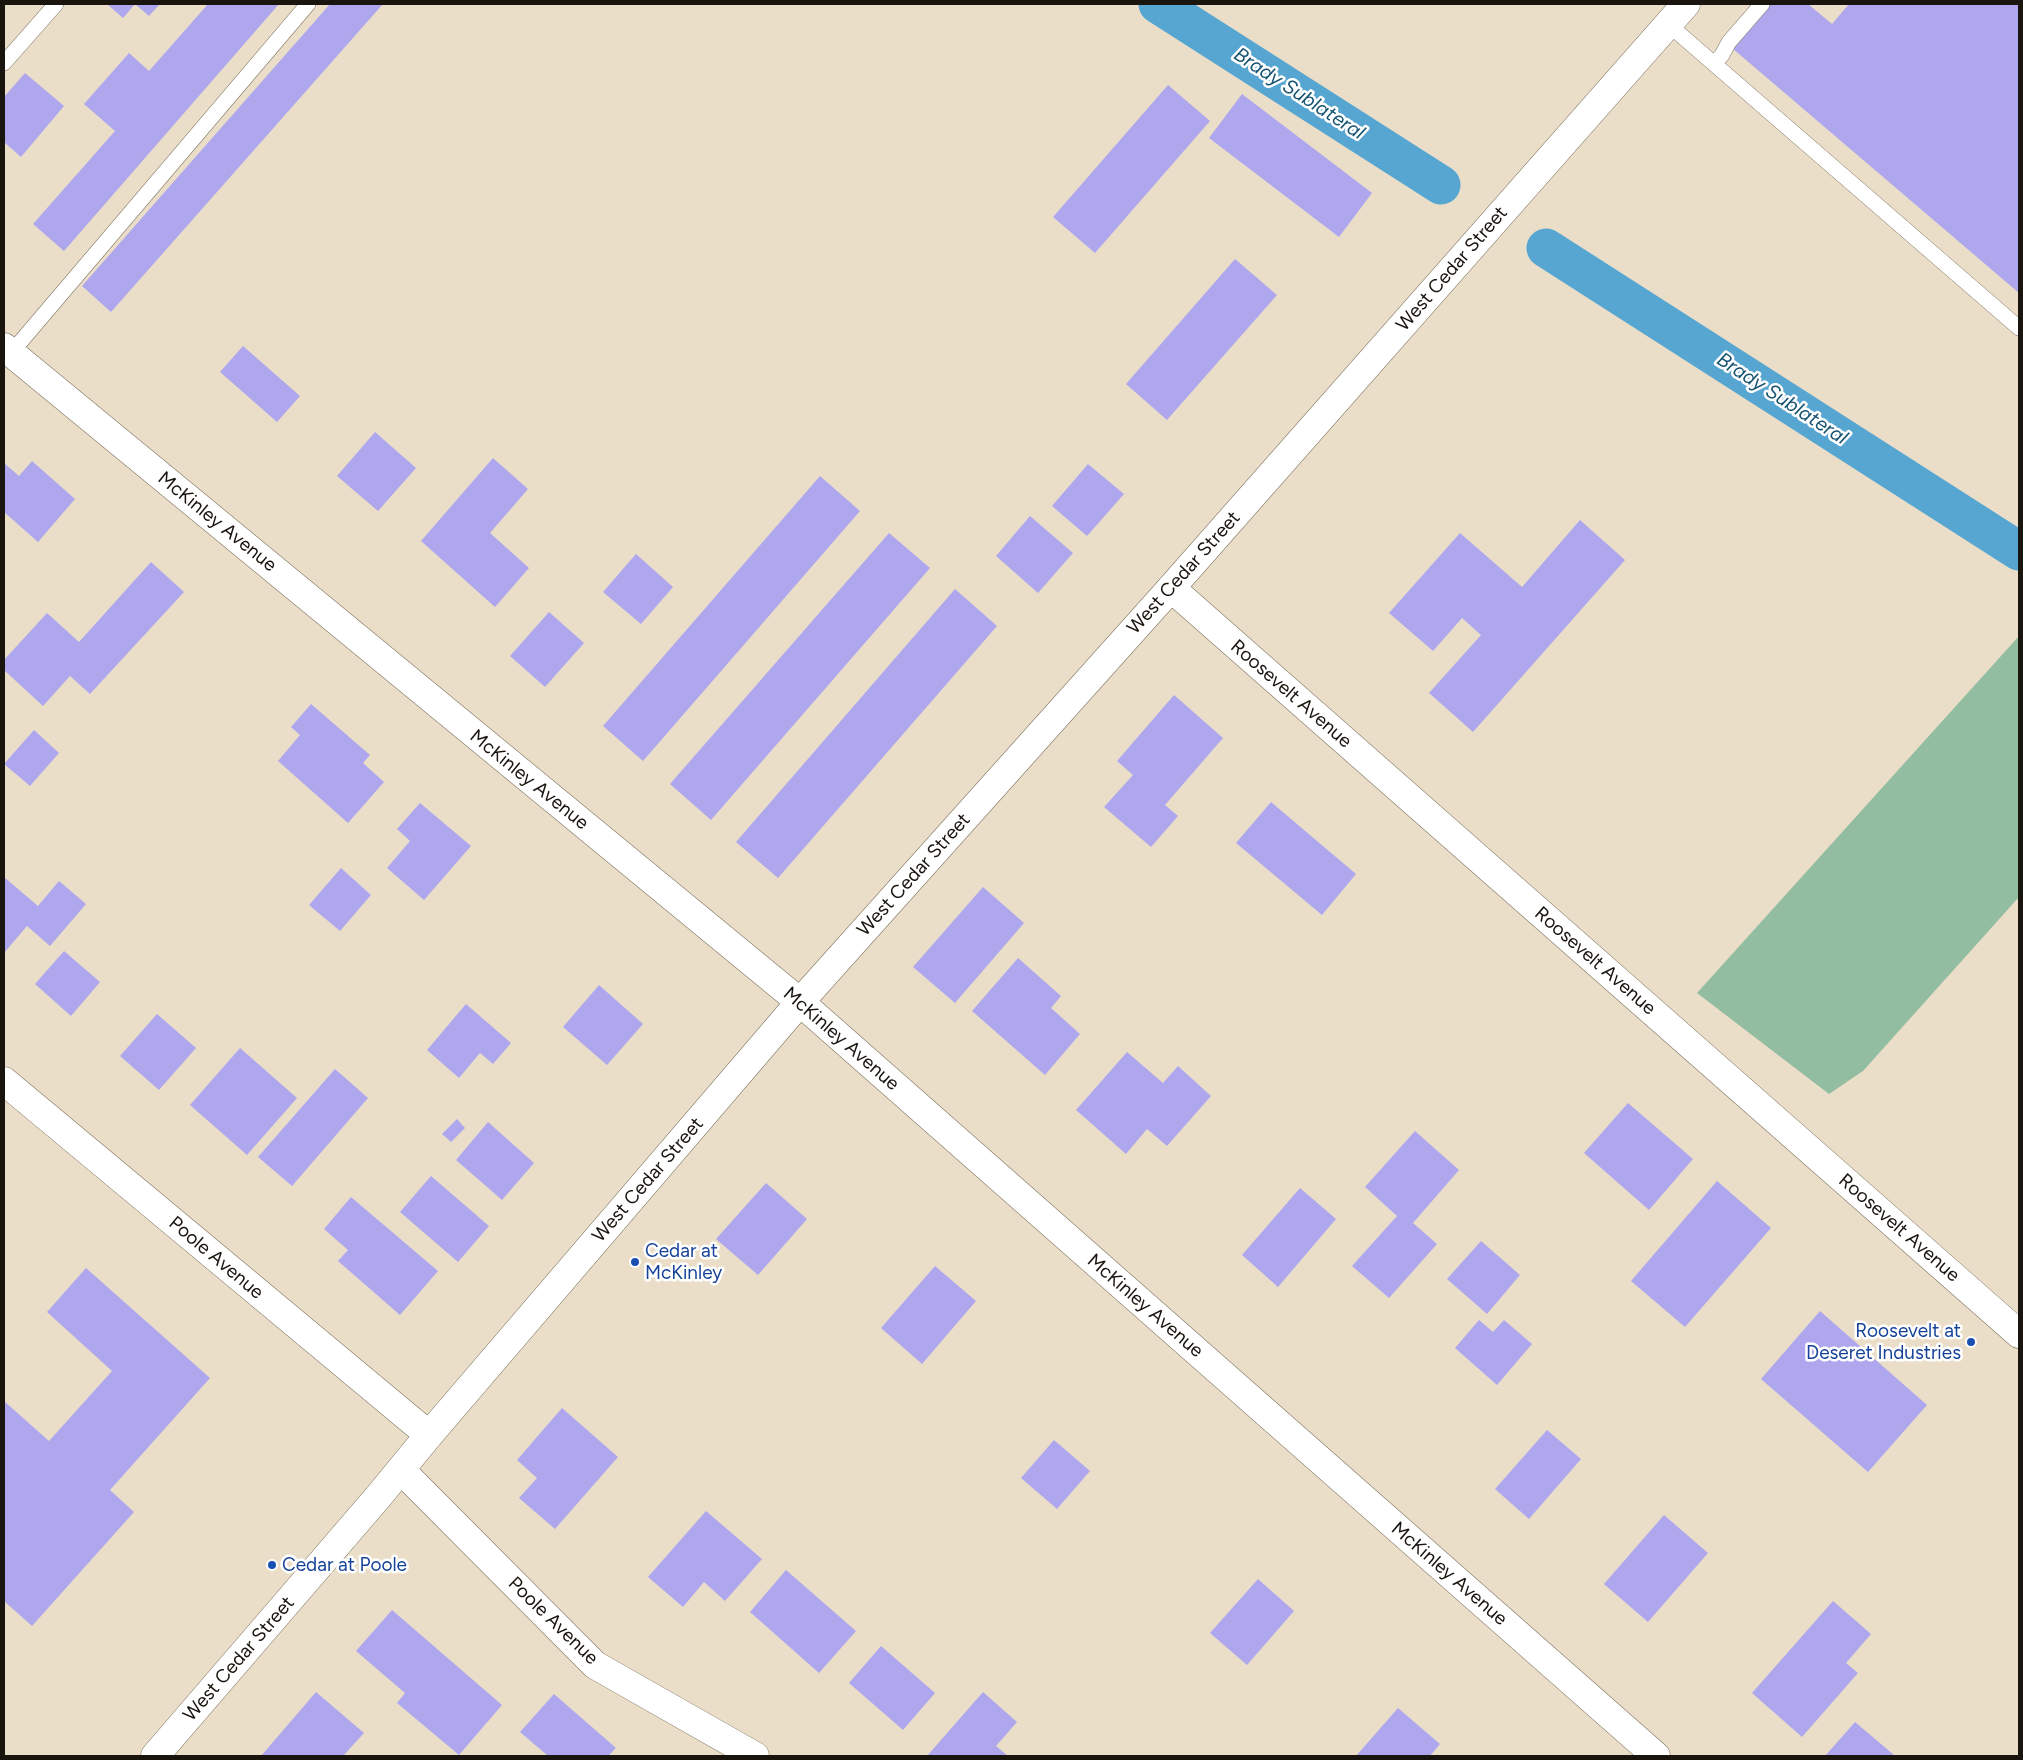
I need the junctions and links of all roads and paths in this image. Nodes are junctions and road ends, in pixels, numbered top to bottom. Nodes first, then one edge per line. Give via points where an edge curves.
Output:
1 (56, 4) edge
2 (308, 4) edge
3 (1686, 4) edge
4 (1762, 4) edge
5 (1668, 24) junction
6 (4, 62) edge
7 (1714, 64) junction
8 (2019, 328) edge
9 (8, 350) edge
10 (1171, 588) junction
11 (800, 1002) junction
12 (4, 1080) edge
13 (2019, 1334) edge
14 (429, 1435) junction
15 (401, 1470) junction
16 (155, 1756) edge
17 (755, 1756) edge
18 (1656, 1756) edge

1 - 6 lane
2 - 9 lane
3 - 5 street, West Cedar Street
4 - 7 lane
5 - 7 lane
5 - 10 street, West Cedar Street
7 - 8 lane
9 - 11 street, McKinley Avenue
10 - 11 street, West Cedar Street
10 - 13 street, Roosevelt Avenue
11 - 14 street, West Cedar Street
11 - 18 street, McKinley Avenue
12 - 14 street, Poole Avenue
14 - 15 street, West Cedar Street
15 - 16 street, West Cedar Street
15 - 17 street, Poole Avenue via 595,1665

